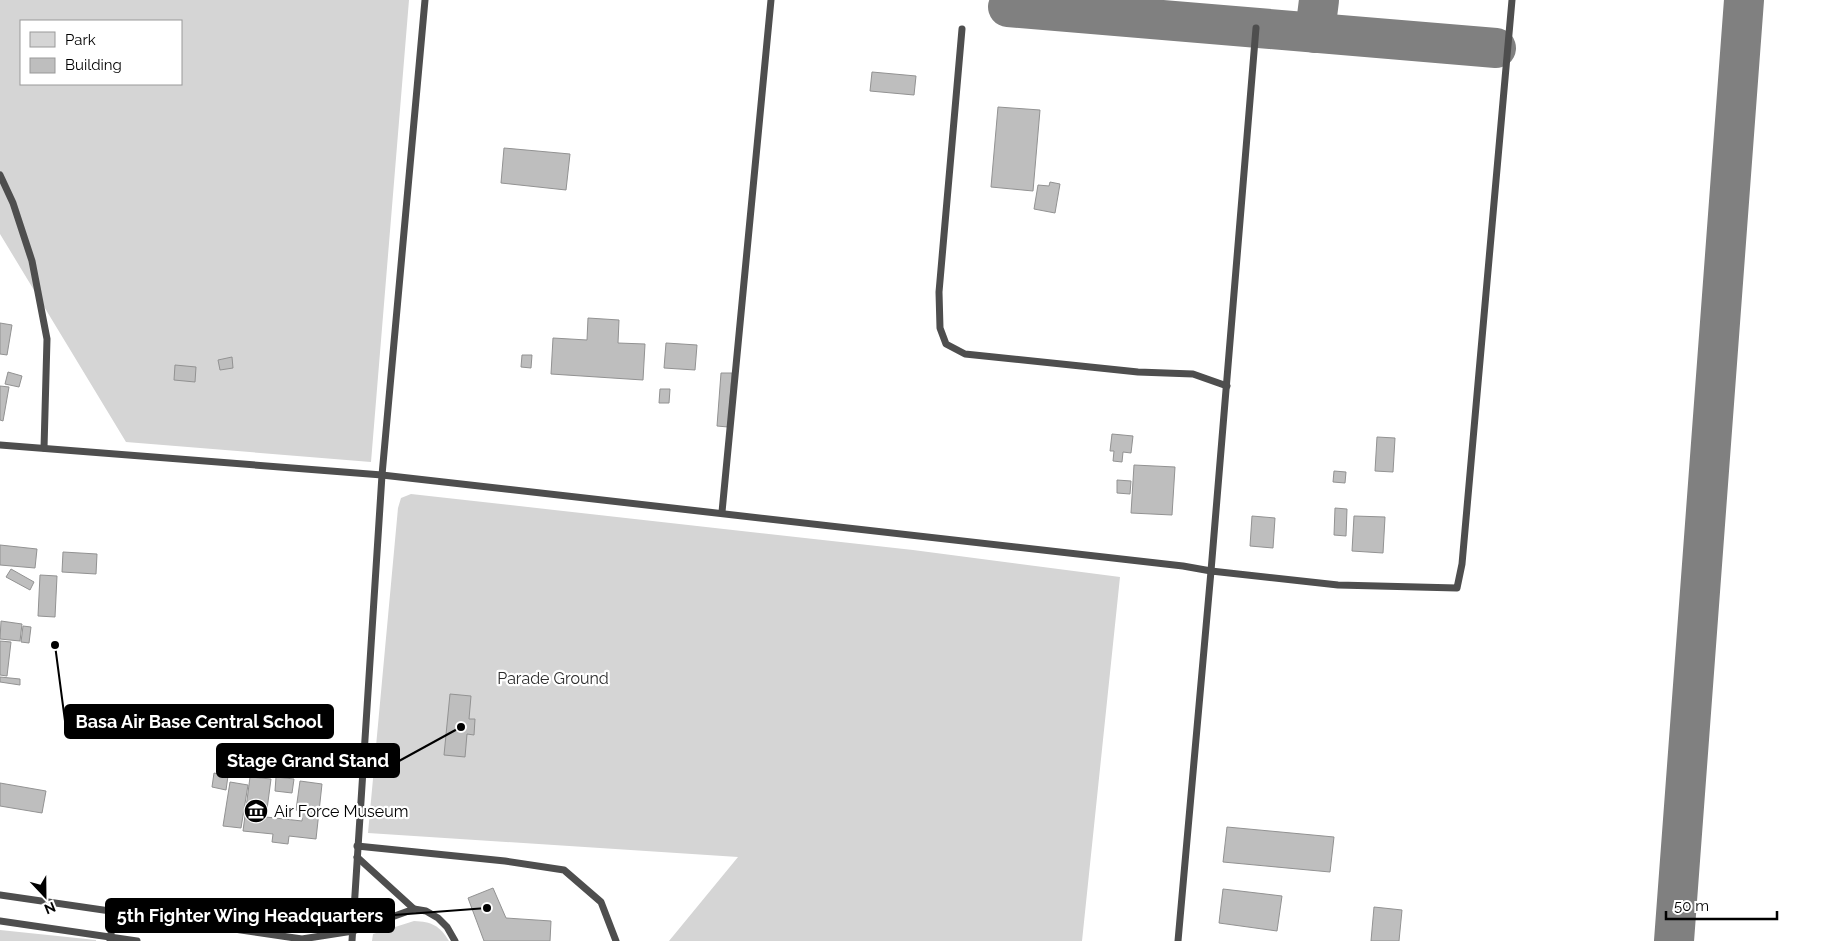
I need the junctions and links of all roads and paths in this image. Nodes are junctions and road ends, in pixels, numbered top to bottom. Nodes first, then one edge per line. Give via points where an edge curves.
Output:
1 (425, 0) edge
2 (771, 0) edge
3 (1512, 0) edge
4 (1256, 28) dead end
5 (962, 29) dead end
6 (0, 175) edge
7 (1227, 386) junction
8 (0, 445) edge
9 (44, 448) junction
10 (382, 475) junction
11 (722, 512) junction
12 (1211, 571) junction
13 (358, 846) junction
14 (357, 856) junction
15 (0, 895) edge
16 (414, 909) junction
17 (114, 912) junction
18 (0, 921) edge
19 (353, 931) junction
20 (110, 939) edge
21 (137, 941) edge
22 (352, 941) edge
23 (455, 941) edge
24 (616, 941) edge
25 (1178, 941) edge

1 - 10 lane
2 - 11 lane
3 - 12 lane via 1462,564 1457,588 1338,585
4 - 7 lane
5 - 7 lane via 939,292 940,328 946,344 964,354 1138,372 1194,374
6 - 9 lane via 13,202 32,262 47,339
7 - 12 lane
8 - 9 lane
9 - 10 lane
10 - 11 lane
10 - 13 lane
11 - 12 lane
12 - 25 lane
13 - 14 lane
13 - 24 lane via 564,870 601,902
14 - 16 lane
14 - 19 lane
15 - 17 lane
16 - 19 lane
16 - 23 lane via 438,918
17 - 19 lane via 302,939
17 - 20 lane
18 - 20 lane
19 - 22 lane
20 - 21 lane

